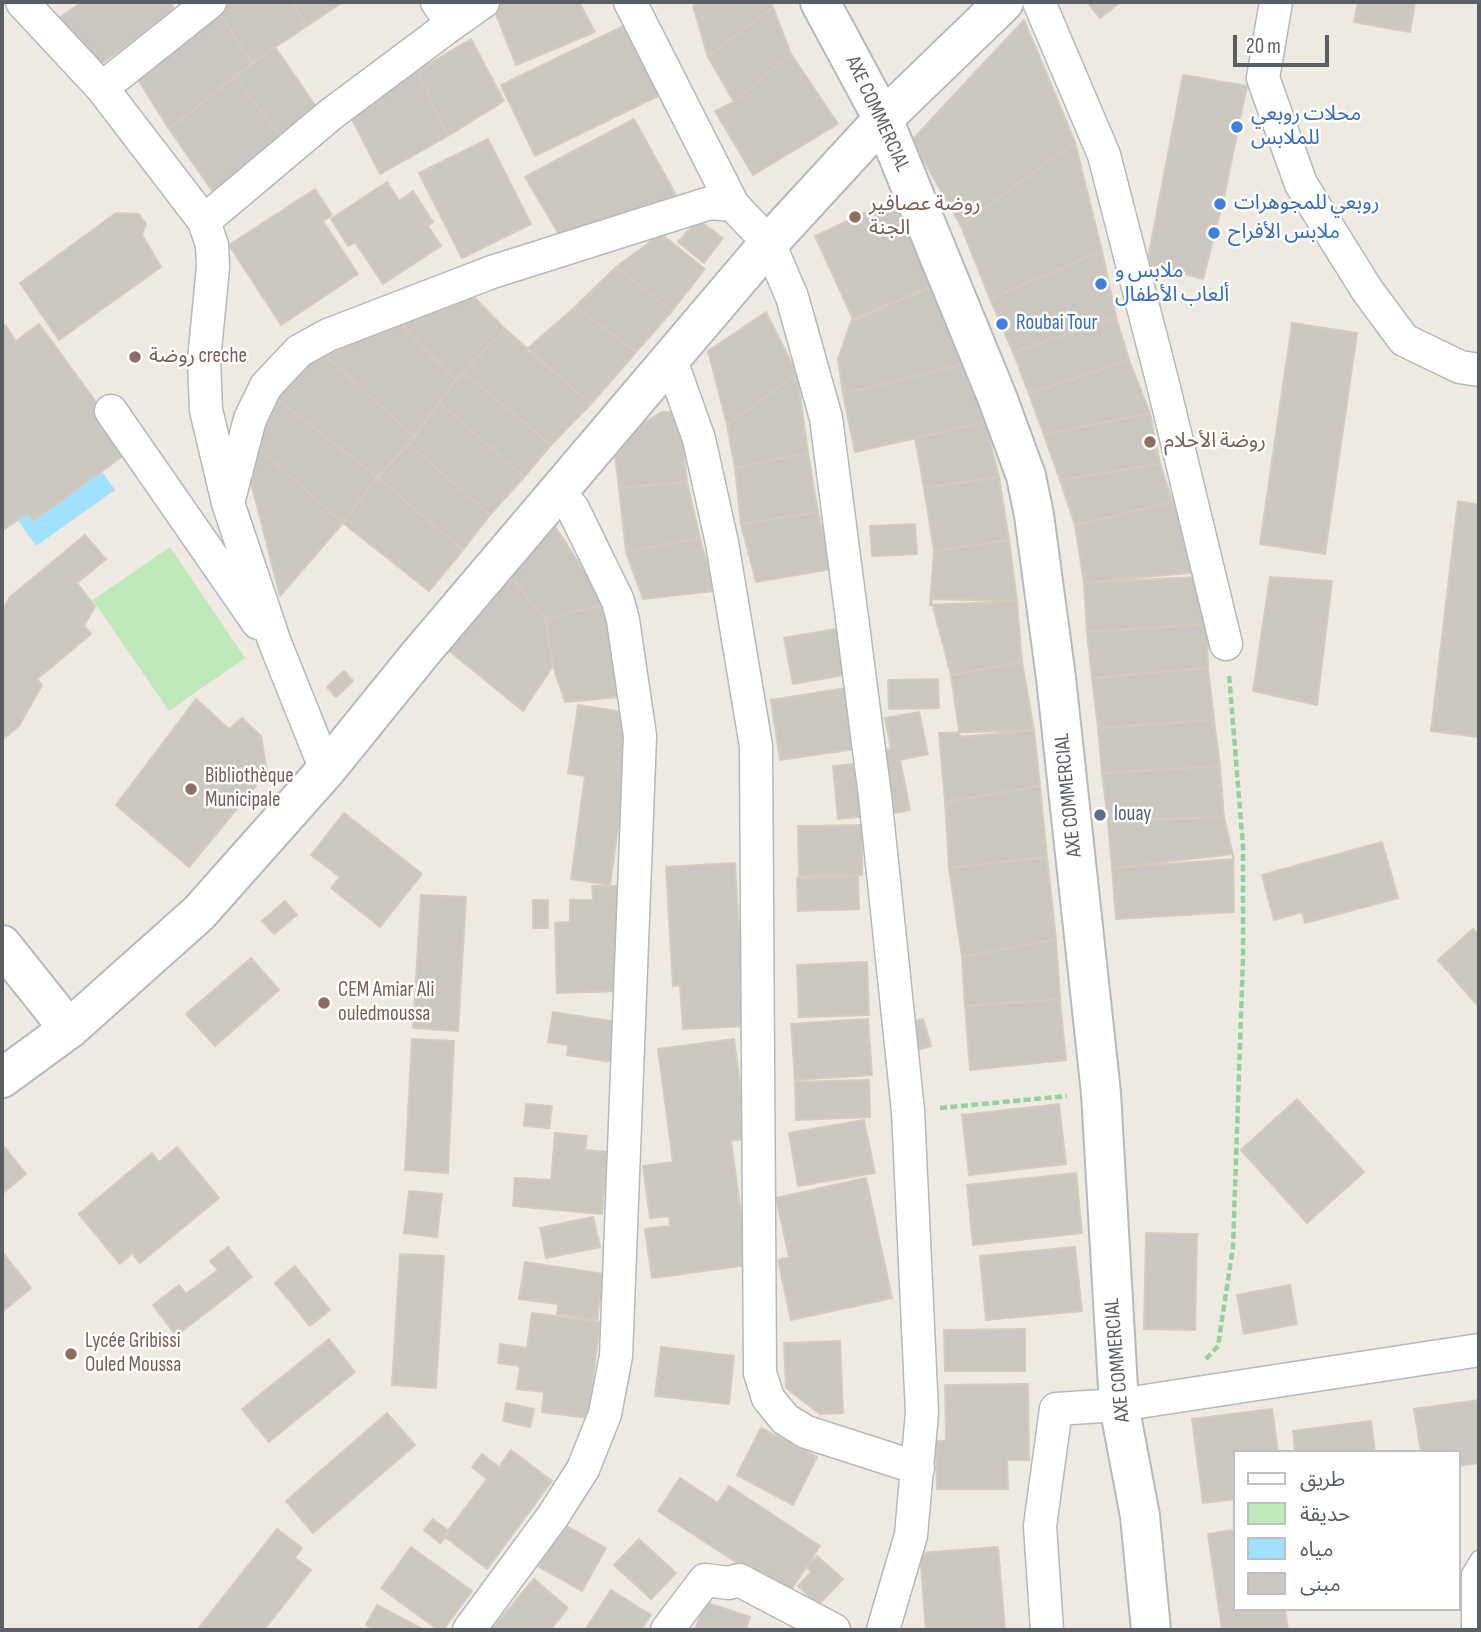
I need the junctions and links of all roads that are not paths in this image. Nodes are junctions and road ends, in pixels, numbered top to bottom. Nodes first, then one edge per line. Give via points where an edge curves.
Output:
1 (22, 2) edge
2 (210, 2) edge
3 (483, 2) edge
4 (629, 2) edge
5 (820, 2) edge
6 (1004, 2) edge
7 (1039, 2) edge
8 (1276, 2) edge
9 (447, 11) edge
10 (102, 88) junction
11 (883, 120) junction
12 (733, 205) junction
13 (204, 221) junction
14 (769, 243) junction
15 (670, 358) junction
16 (1479, 370) edge
17 (111, 411) dead end
18 (558, 490) junction
19 (228, 503) junction
20 (275, 643) junction
21 (1226, 644) road end
22 (326, 771) junction
23 (2, 945) edge
24 (69, 1029) junction
25 (2, 1078) edge
26 (1479, 1350) edge
27 (1119, 1405) junction
28 (918, 1468) junction
29 (1479, 1559) edge
30 (469, 1630) edge
31 (667, 1630) edge
32 (834, 1630) edge
33 (883, 1630) edge
34 (1047, 1630) edge
35 (1151, 1630) edge
36 (1470, 1630) edge

1 - 10 street
2 - 10 street
3 - 9 street
4 - 12 street
5 - 11 street, AXE COMMERCIAL
6 - 11 street
7 - 21 street via 1104,155
8 - 16 street via 1263,78 1301,184 1404,340 1460,367
9 - 13 street
10 - 13 street
11 - 14 street
11 - 27 street, AXE COMMERCIAL via 997,397 1026,476 1034,515 1101,1093
12 - 14 street
12 - 19 street via 710,203 492,272 328,335 299,351 266,386 250,419
13 - 19 street via 213,267 204,360 206,410
14 - 15 street
14 - 28 street via 792,297 826,418 876,796 908,1111 922,1413
15 - 18 street
15 - 28 street via 699,439 757,746 760,1373 768,1398 785,1419 806,1432
17 - 20 street via 253,618
18 - 22 street
18 - 30 street via 573,509 618,601 640,736 616,1356 605,1414 583,1469
19 - 20 street
20 - 22 street
22 - 24 street via 199,913
23 - 24 street
24 - 25 street
26 - 27 street
27 - 34 street via 1056,1409 1040,1526
27 - 35 street, AXE COMMERCIAL via 1140,1516
28 - 33 street via 911,1535
29 - 36 lane via 1470,1574
31 - 32 street via 705,1580 739,1580

